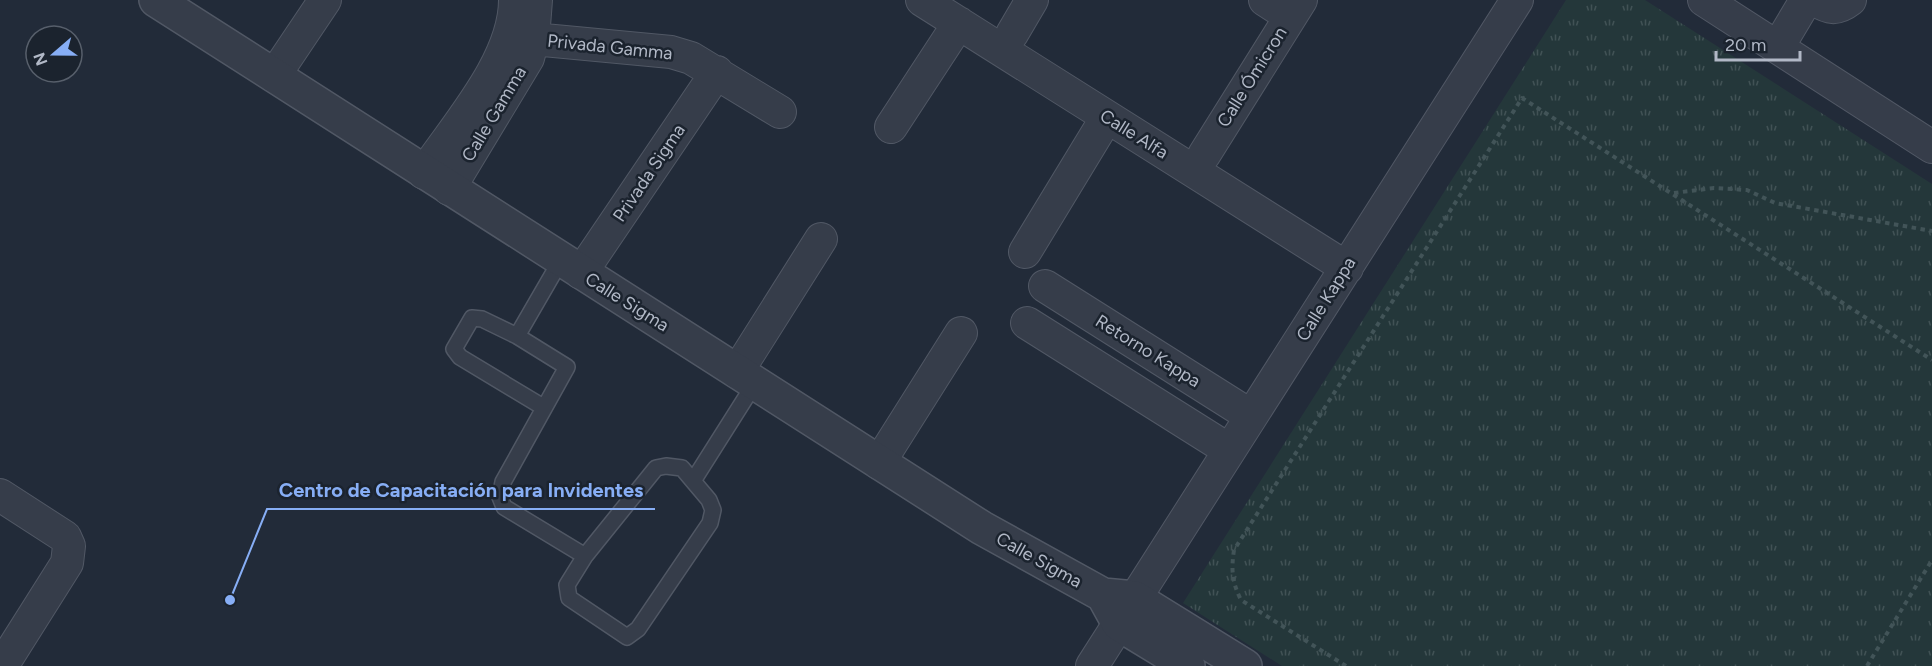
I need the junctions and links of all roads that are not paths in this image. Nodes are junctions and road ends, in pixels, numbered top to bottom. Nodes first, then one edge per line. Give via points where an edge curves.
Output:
1 (156, 0) edge
2 (325, 0) edge
3 (515, 0) edge
4 (536, 0) edge
5 (922, 0) edge
6 (1032, 0) edge
7 (1517, 0) edge
8 (1704, 0) edge
9 (1806, 0) edge
10 (1815, 0) edge
11 (1850, 0) edge
12 (1285, 5) edge
13 (958, 12) edge
14 (1012, 34) junction
15 (533, 39) junction
16 (1778, 47) junction
17 (717, 72) junction
18 (1059, 75) junction
19 (274, 76) junction
20 (780, 112) dead end
21 (1107, 117) junction
22 (891, 127) dead end
23 (1932, 147) edge
24 (1204, 154) junction
25 (437, 181) junction
26 (821, 239) dead end
27 (1025, 252) dead end
28 (1352, 259) junction
29 (571, 267) junction
30 (1045, 286) dead end
31 (1027, 322) dead end
32 (960, 333) dead end
33 (517, 336) junction
34 (746, 377) junction
35 (543, 407) junction
36 (1251, 416) junction
37 (1229, 450) junction
38 (879, 463) junction
39 (693, 482) junction
40 (0, 495) edge
41 (585, 556) junction
42 (1119, 606) junction
43 (2, 666) edge
44 (1092, 666) edge
45 (1188, 666) edge
46 (1245, 666) edge

1 - 19 street, Calle Sigma
2 - 19 street
3 - 25 street, Calle Gamma via 512,28 502,58
4 - 15 street, Calle Gamma
5 - 13 street, Calle Alfa
6 - 14 street
7 - 28 street, Calle Kappa
8 - 16 street
9 - 16 street
10 - 11 street via 1829,8
12 - 24 street, Calle Ómicron
13 - 14 street, Calle Alfa
13 - 18 street, Calle Alfa
13 - 22 street
14 - 18 street, Calle Alfa
15 - 17 street, Privada Gamma via 671,52
15 - 25 street, Calle Gamma via 519,76
16 - 23 street
17 - 20 street, Privada Gamma
17 - 29 street, Privada Sigma
18 - 21 street, Calle Alfa
18 - 24 street, Calle Alfa
19 - 25 street, Calle Sigma
21 - 27 street
21 - 28 street, Calle Alfa
24 - 28 street, Calle Alfa
25 - 29 street, Calle Sigma
26 - 34 street
28 - 36 street, Calle Kappa
29 - 33 lane
29 - 34 street, Calle Sigma
30 - 36 street, Retorno Kappa
31 - 37 street
32 - 38 street
33 - 35 lane via 567,367
33 - 35 lane via 472,318 454,349 460,357
34 - 38 street, Calle Sigma
34 - 39 lane
35 - 41 lane via 503,482 500,497 504,507
36 - 37 street, Calle Kappa
37 - 42 street, Calle Kappa
38 - 42 street, Calle Sigma via 1020,551
39 - 41 lane via 682,468 656,468
39 - 41 lane via 709,500 713,510 710,523 632,635 627,637 569,598 567,585
40 - 43 street via 65,537 70,555
42 - 44 street, Calle Kappa
42 - 45 street
42 - 46 street

